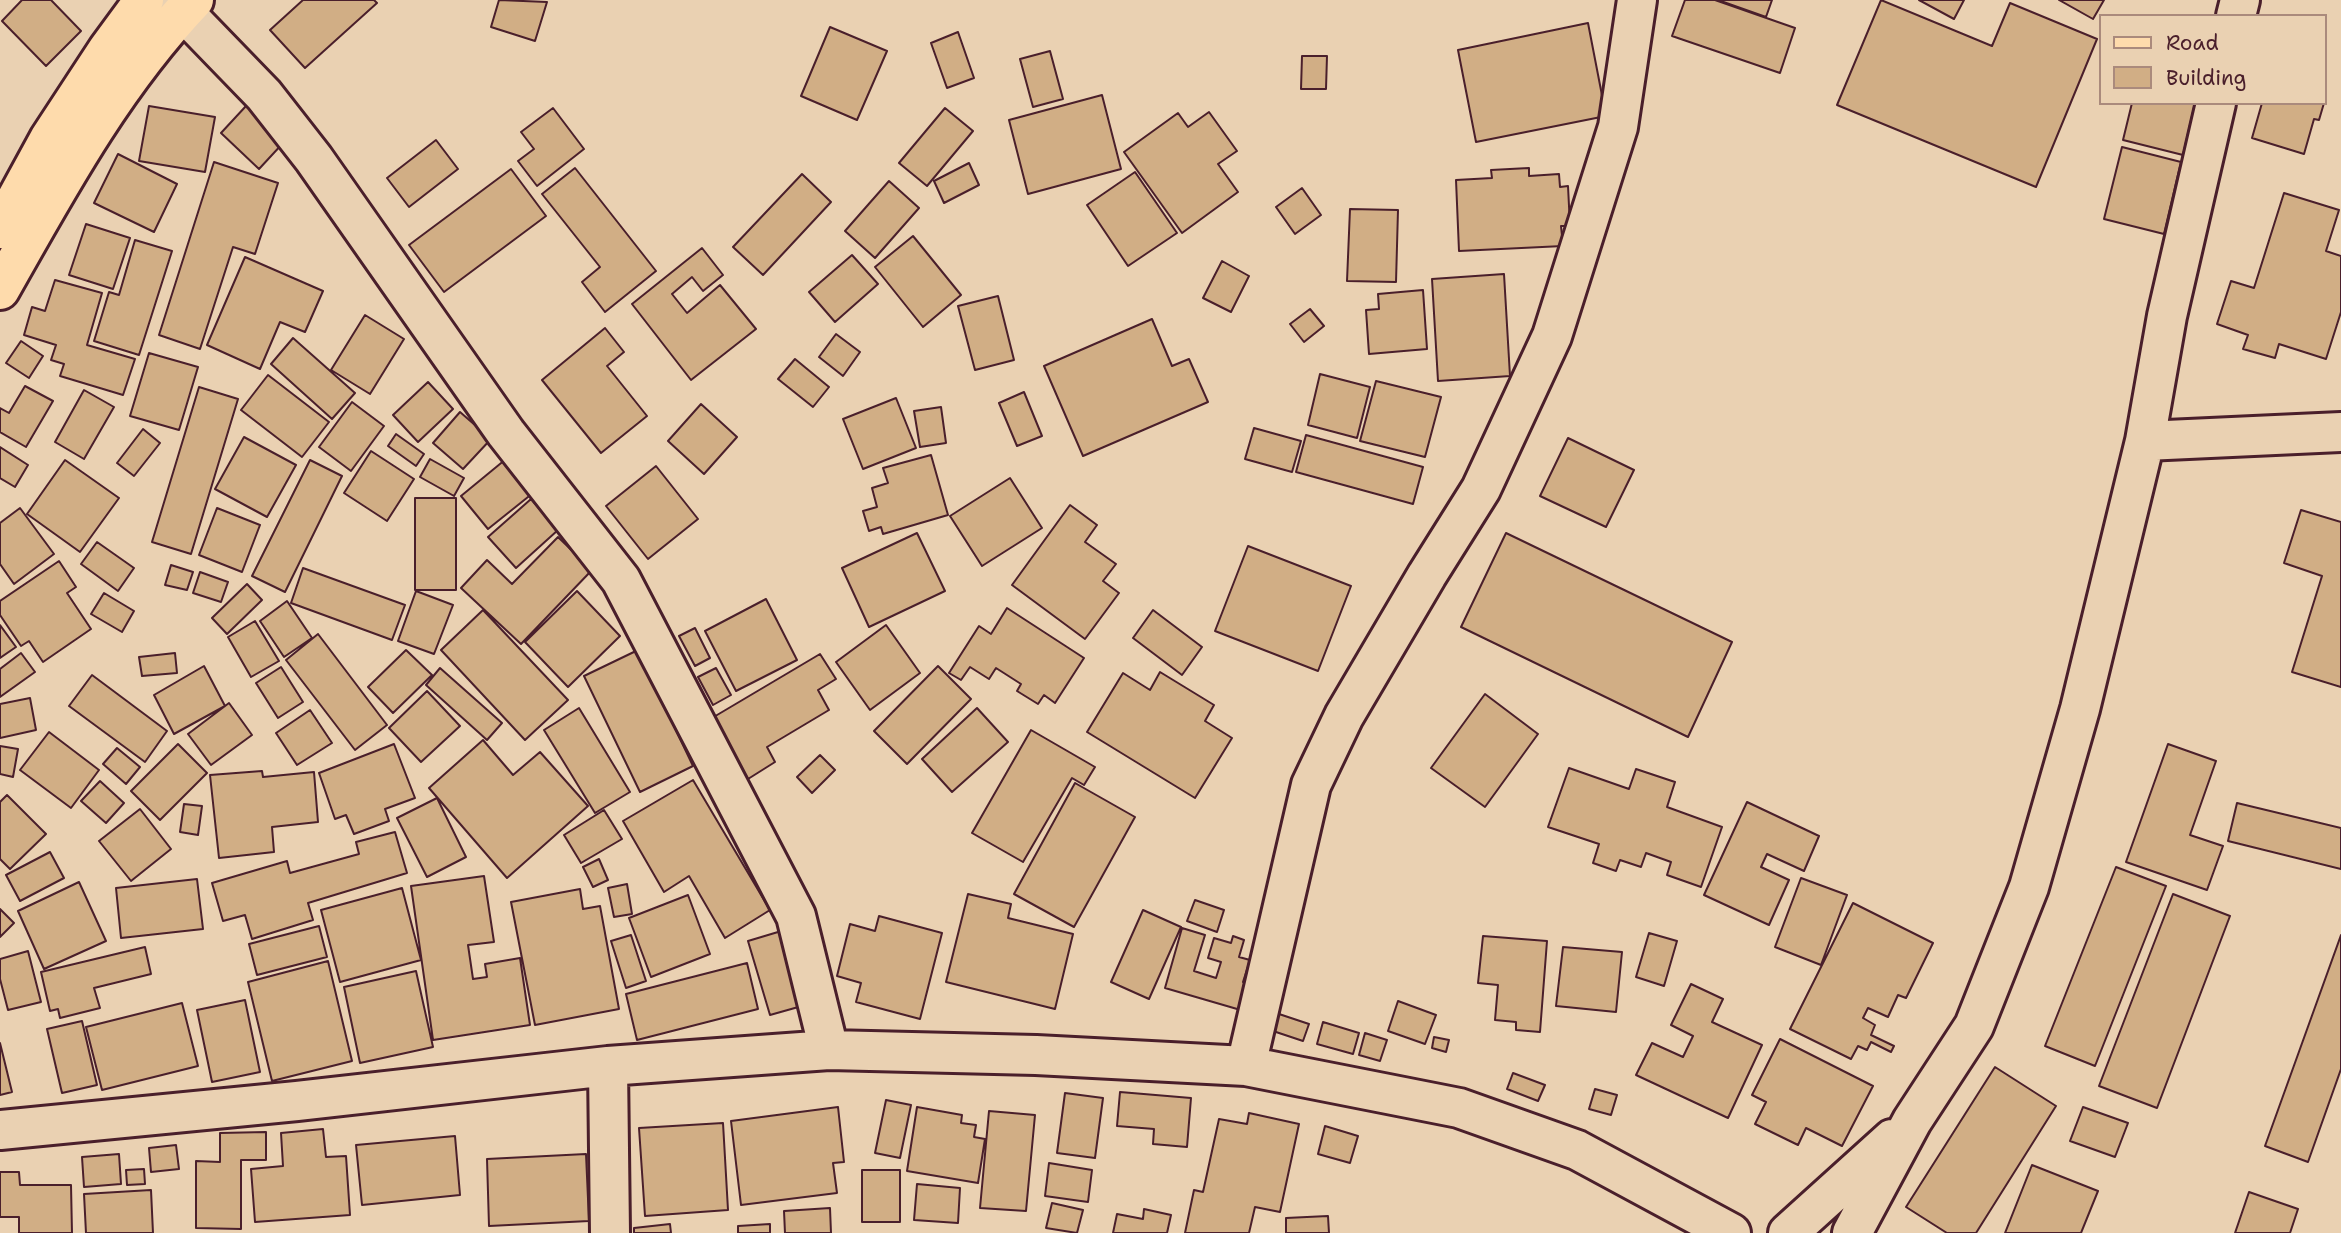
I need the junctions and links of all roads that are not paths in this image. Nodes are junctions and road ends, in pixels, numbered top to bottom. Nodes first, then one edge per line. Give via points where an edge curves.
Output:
1 (144, 0) edge
2 (1637, 0) edge
3 (183, 4) edge
4 (2216, 105) edge
5 (0, 229) edge
6 (0, 290) edge
7 (2341, 432) edge
8 (2145, 441) junction
9 (829, 1051) junction
10 (608, 1066) junction
11 (1246, 1066) junction
12 (1912, 1121) junction
13 (0, 1130) edge
14 (1727, 1232) edge
15 (610, 1233) edge
16 (1788, 1233) edge
17 (1852, 1233) edge

1 - 5 main road via 49,139
2 - 11 street via 1618,127 1552,336 1481,489 1344,716 1311,785
3 - 6 main road via 73,162
3 - 9 street via 264,94 314,159 506,433 621,580 796,916
4 - 8 street via 2167,316
7 - 8 street
8 - 12 street via 2080,709 2029,887 1974,1026
9 - 10 street
9 - 11 street
10 - 13 street
10 - 15 street
11 - 14 street via 1459,1108 1577,1150
12 - 16 street
12 - 17 street

